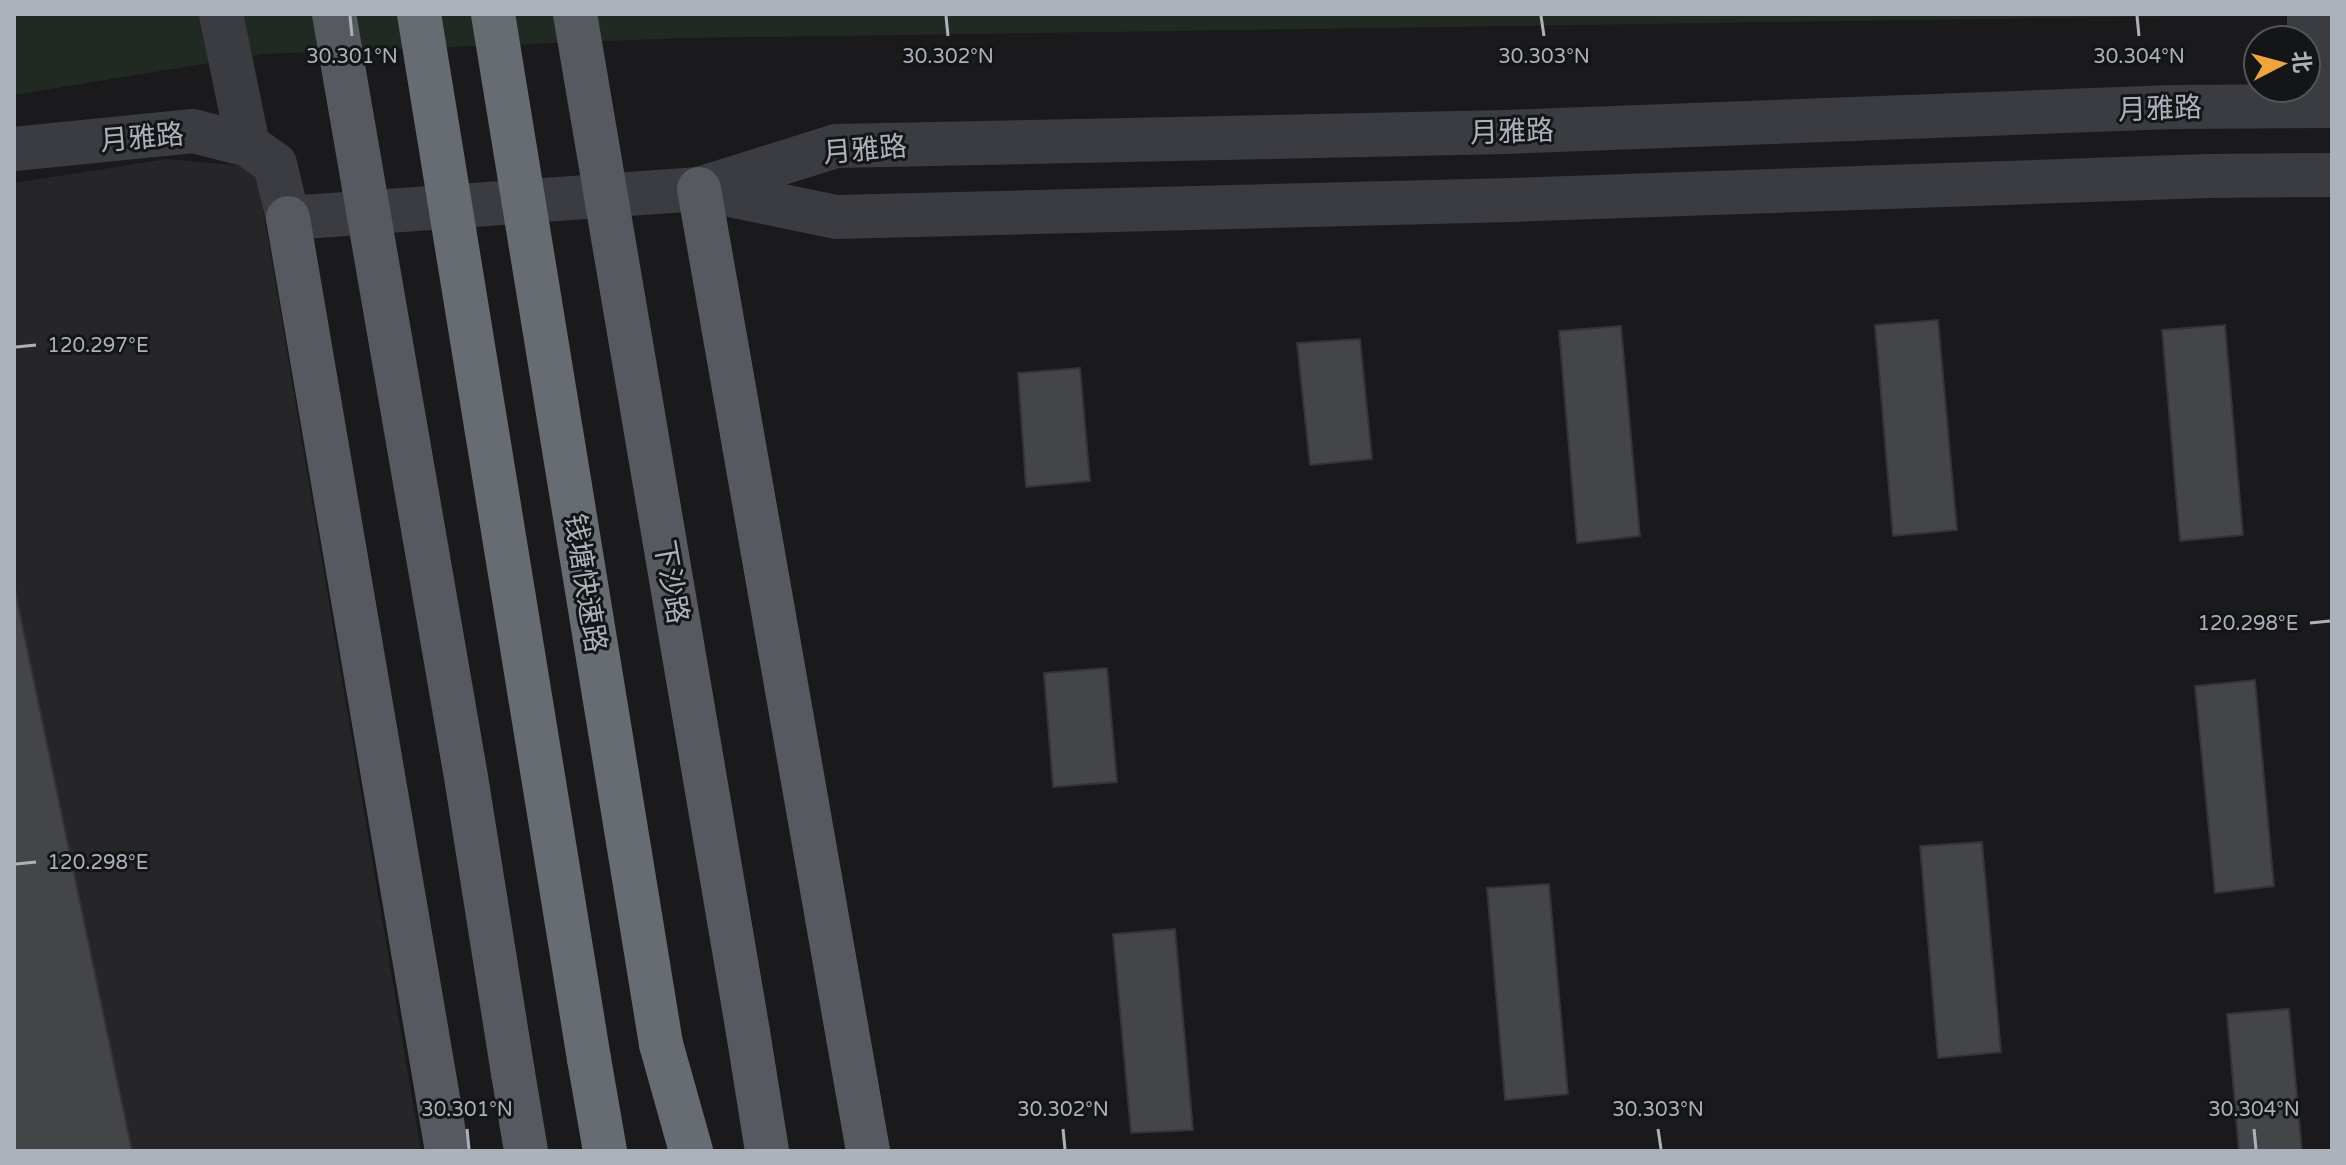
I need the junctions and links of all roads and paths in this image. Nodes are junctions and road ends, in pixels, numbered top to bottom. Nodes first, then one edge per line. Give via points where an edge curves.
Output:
1 (221, 14) edge
2 (334, 14) edge
3 (419, 14) edge
4 (493, 14) edge
5 (575, 14) edge
6 (2309, 14) edge
7 (2320, 106) edge
8 (248, 145) junction
9 (14, 149) edge
10 (2332, 175) edge
11 (699, 189) junction
12 (288, 218) junction
13 (661, 1044) junction
14 (589, 1059) junction
15 (447, 1151) edge
16 (526, 1151) edge
17 (595, 1151) edge
18 (605, 1151) edge
19 (680, 1151) edge
20 (691, 1151) edge
21 (767, 1151) edge
22 (868, 1151) edge

1 - 8 street
2 - 16 main road, bridge
3 - 14 highway, bridge
4 - 13 highway, 钱塘快速路, bridge
5 - 21 main road, 下沙路, bridge
6 - 7 street
7 - 11 street, 月雅路 via 1506,132 836,146
8 - 9 street, 月雅路 via 193,131
8 - 12 street, 月雅路 via 275,164
10 - 11 street, 月雅路 via 836,217
11 - 12 street, 月雅路
11 - 22 main road
12 - 15 main road
13 - 19 highway, 钱塘快速路
13 - 20 highway
14 - 17 highway
14 - 18 highway

